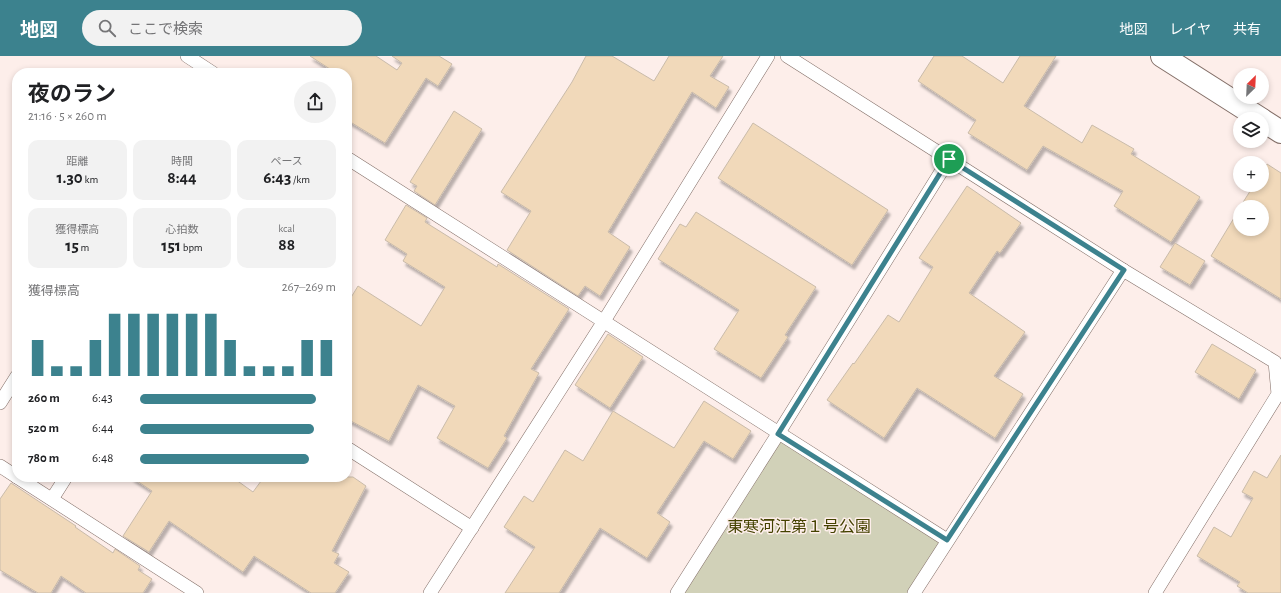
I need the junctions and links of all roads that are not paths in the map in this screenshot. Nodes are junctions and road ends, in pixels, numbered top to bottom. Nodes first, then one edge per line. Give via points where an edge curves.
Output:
1 (186, 56) edge
2 (768, 56) edge
3 (787, 56) edge
4 (1162, 56) edge
5 (205, 68) edge
6 (1251, 112) edge
7 (1269, 124) edge
8 (1281, 132) edge
9 (949, 159) junction
10 (352, 161) edge
11 (1124, 270) junction
12 (604, 321) junction
13 (12, 384) edge
14 (0, 403) edge
15 (778, 434) junction
16 (352, 451) edge
17 (0, 466) edge
18 (12, 474) edge
19 (25, 482) edge
20 (63, 482) edge
21 (52, 499) junction
22 (472, 528) junction
23 (947, 540) junction
24 (197, 593) edge
25 (430, 593) edge
26 (677, 593) edge
27 (914, 593) edge
28 (1155, 593) edge

1 - 5 lane
2 - 12 lane
3 - 9 lane
4 - 6 street
7 - 8 street
9 - 11 lane
9 - 15 lane
10 - 12 lane
11 - 23 lane
11 - 28 lane via 1275,362 1278,394
12 - 15 lane
12 - 22 lane
13 - 14 lane
15 - 23 lane
15 - 26 lane
16 - 22 lane
17 - 18 lane
19 - 21 lane
20 - 21 lane
21 - 24 lane
22 - 25 lane
23 - 27 lane

